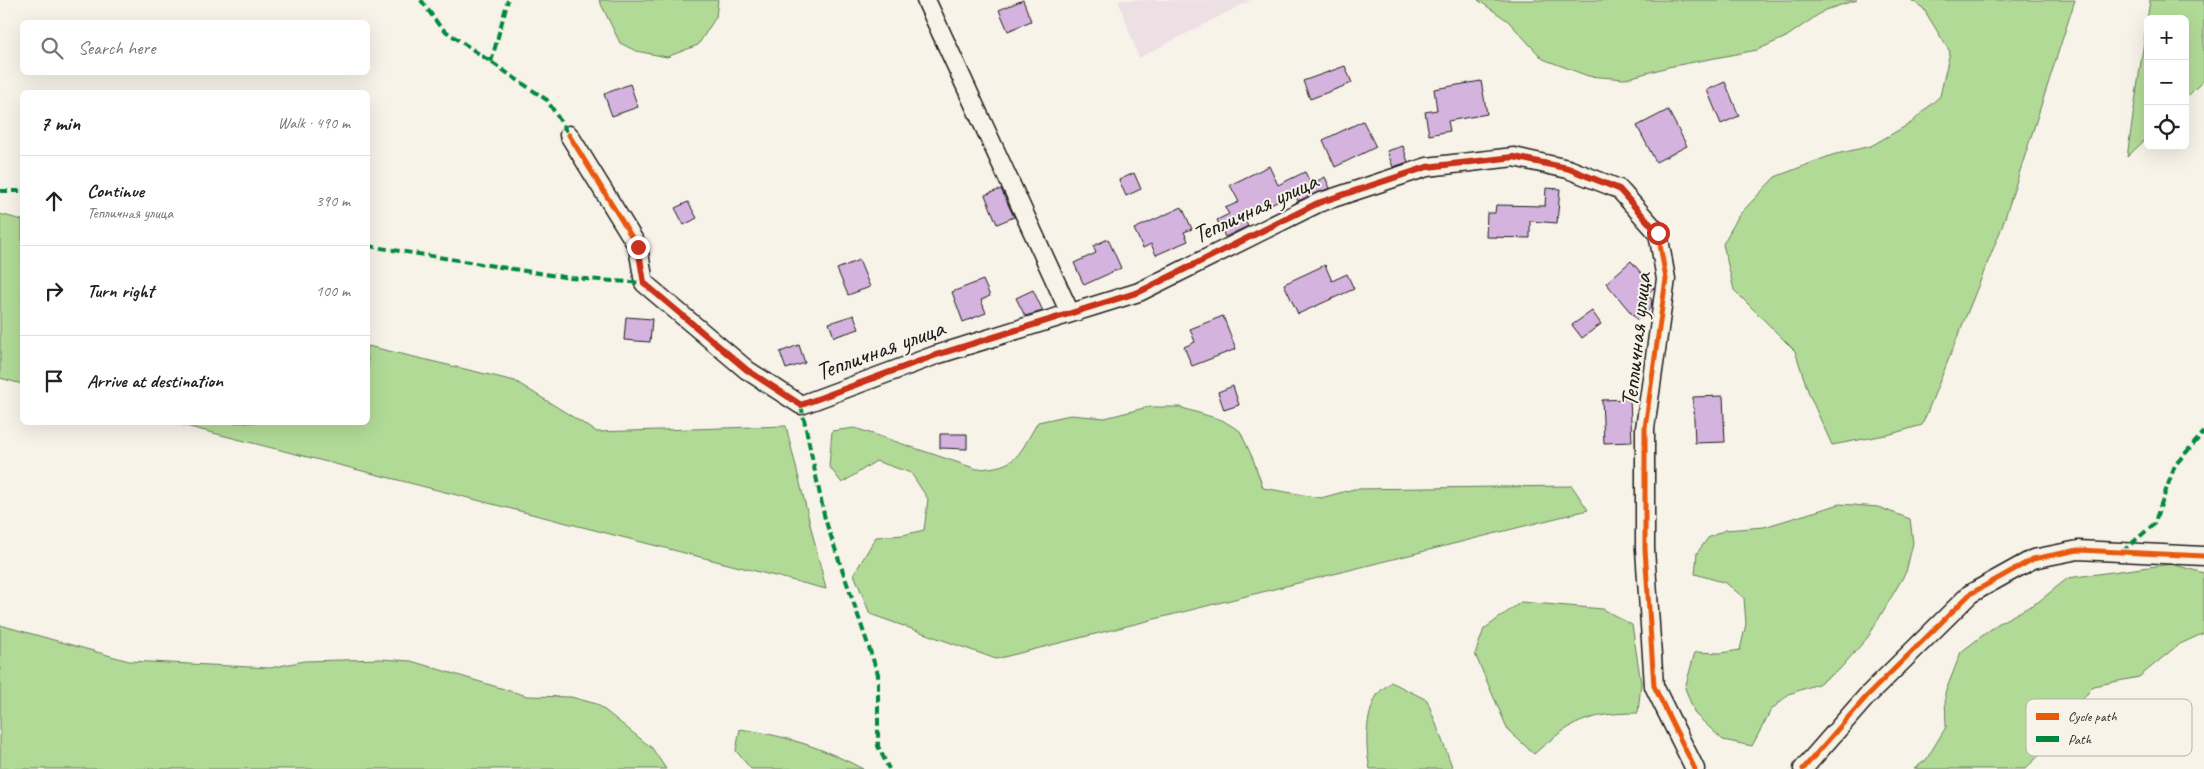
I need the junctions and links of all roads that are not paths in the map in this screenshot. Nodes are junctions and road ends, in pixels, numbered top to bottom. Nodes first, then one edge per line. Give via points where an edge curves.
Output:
1 (926, 0) edge
2 (569, 135) dead end
3 (1070, 313) junction
4 (2204, 556) edge
5 (1695, 769) edge
6 (1803, 769) edge

1 - 3 street
2 - 3 street, Тепличная улица via 638,247 644,283 747,370 801,405 936,355
3 - 5 street, Тепличная улица via 1139,292 1318,203 1427,167 1514,157 1568,168 1619,189 1658,233 1666,279 1645,428 1646,558 1654,686
4 - 6 street via 2078,550 2033,559 1970,594 1866,696

